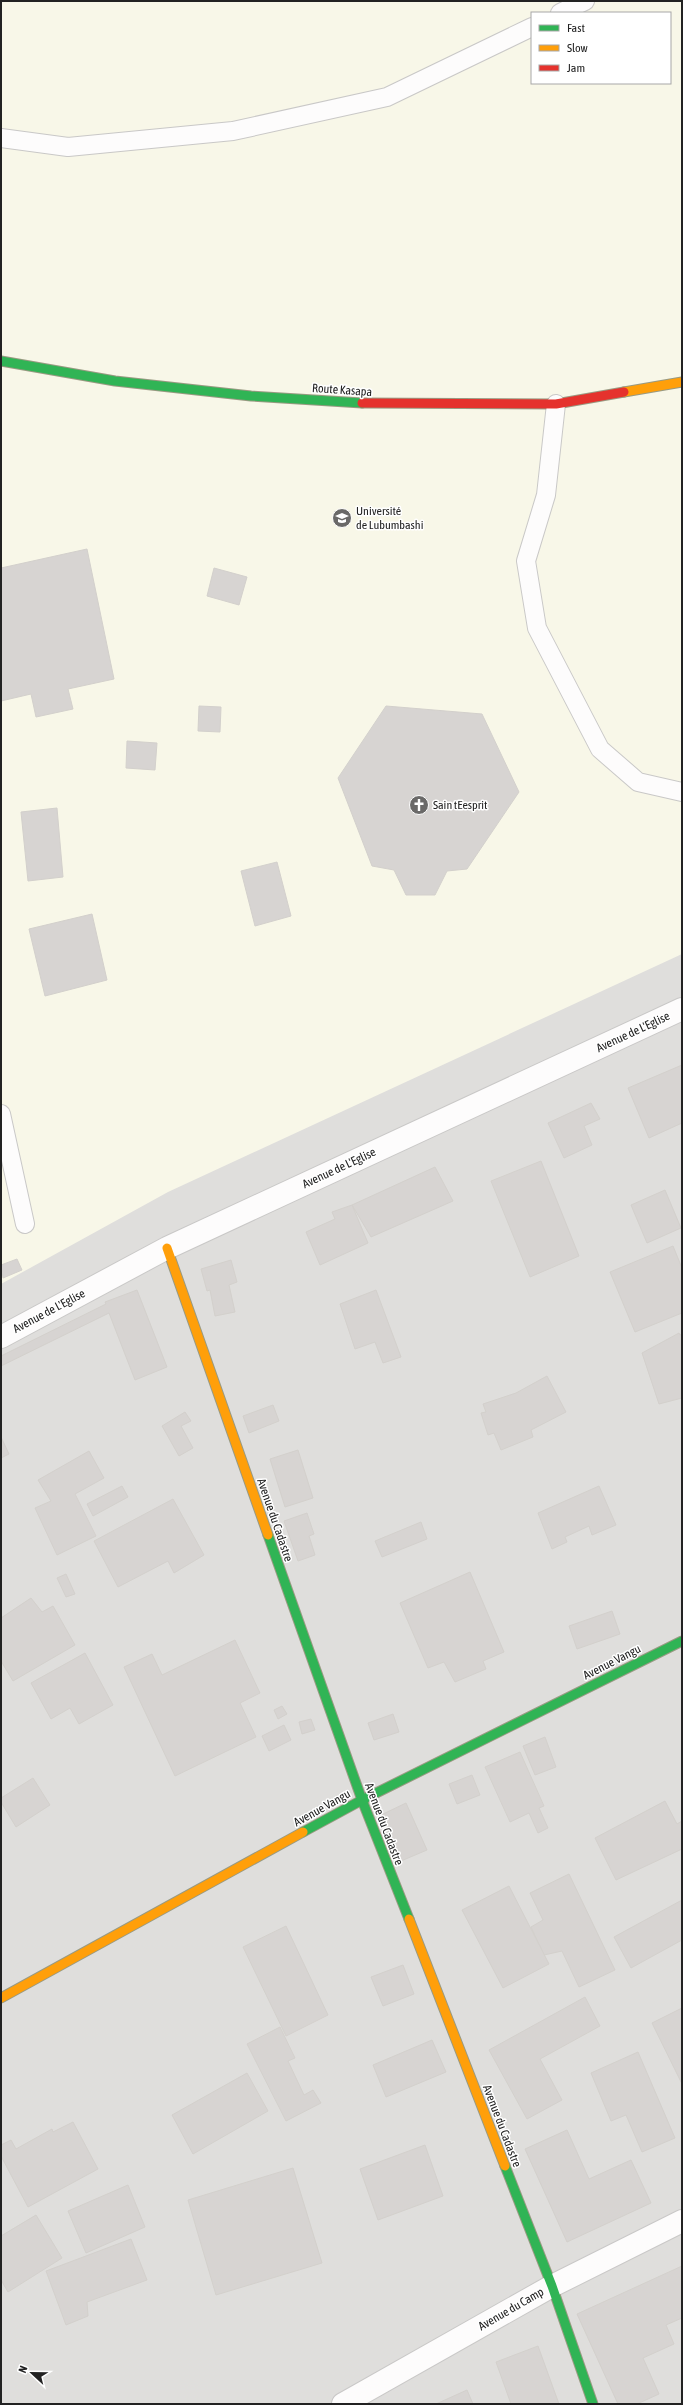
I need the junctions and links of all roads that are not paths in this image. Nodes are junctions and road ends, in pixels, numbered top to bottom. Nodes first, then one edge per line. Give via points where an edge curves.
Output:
1 (585, 1) edge
2 (562, 12) edge
3 (531, 27) edge
4 (1, 138) edge
5 (1, 361) edge
6 (682, 382) edge
7 (556, 404) junction
8 (682, 792) edge
9 (682, 1009) edge
10 (1, 1114) edge
11 (25, 1224) dead end
12 (167, 1248) junction
13 (1, 1337) edge
14 (682, 1641) edge
15 (362, 1800) junction
16 (1, 1998) edge
17 (682, 2221) edge
18 (552, 2286) junction
19 (343, 2404) edge
20 (592, 2404) edge

1 - 2 lane
3 - 4 lane via 387,97 233,131 68,147
5 - 7 street, Route Kasapa via 115,381 250,396 380,404
6 - 7 street, Route Kasapa
7 - 8 lane via 546,495 526,561 537,628 600,749 638,782
9 - 12 street, Avenue de L'Eglise
10 - 11 lane
12 - 13 street, Avenue de L'Eglise
12 - 15 street, Avenue du Cadastre
14 - 15 street, Avenue Vangu
15 - 16 street, Avenue Vangu
15 - 18 street, Avenue du Cadastre
17 - 18 street, Avenue du Camp
18 - 19 street, Avenue du Camp
18 - 20 street, Avenue du Cadastre

